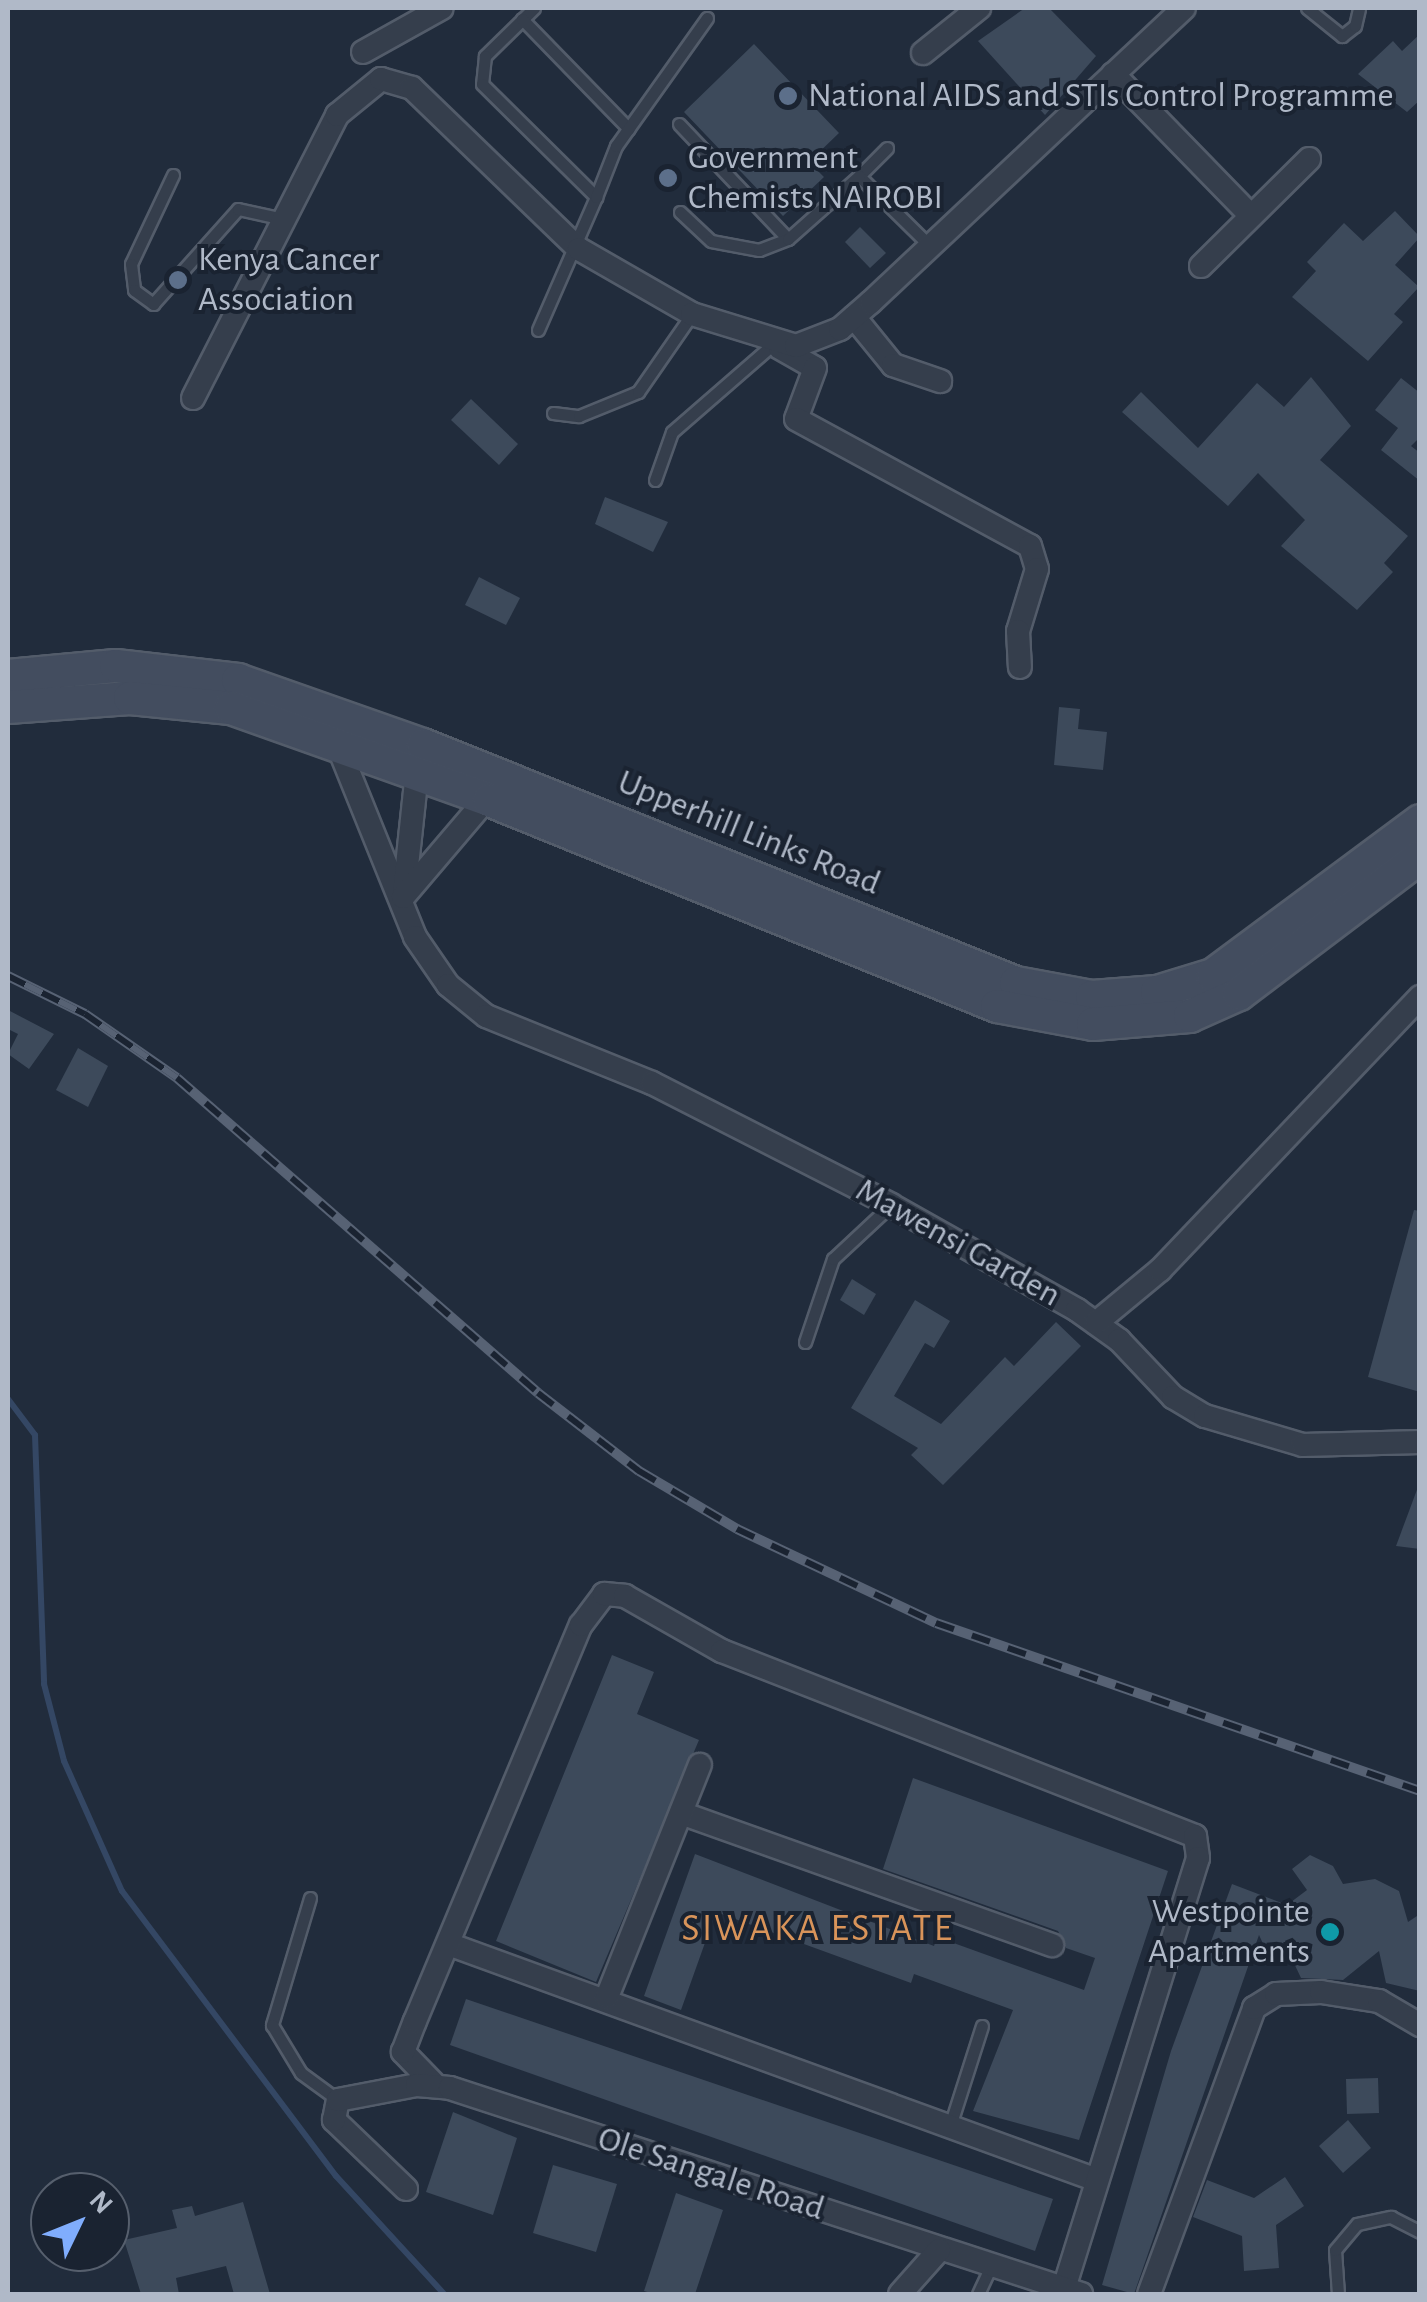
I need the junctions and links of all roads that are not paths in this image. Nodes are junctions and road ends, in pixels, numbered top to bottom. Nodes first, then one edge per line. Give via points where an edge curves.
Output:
1 (442, 8) edge
2 (534, 8) edge
3 (979, 8) edge
4 (1184, 8) edge
5 (1308, 8) edge
6 (1358, 8) edge
7 (707, 18) dead end
8 (522, 19) junction
9 (363, 52) dead end
10 (923, 53) dead end
11 (1113, 74) junction
12 (679, 124) dead end
13 (630, 130) junction
14 (887, 148) dead end
15 (1308, 159) dead end
16 (173, 175) dead end
17 (859, 176) junction
18 (596, 197) junction
19 (680, 212) dead end
20 (1251, 216) junction
21 (283, 219) junction
22 (788, 240) junction
23 (931, 248) junction
24 (579, 249) junction
25 (1201, 266) dead end
26 (692, 314) junction
27 (854, 317) junction
28 (538, 330) dead end
29 (772, 344) junction
30 (940, 381) dead end
31 (193, 398) dead end
32 (553, 413) dead end
33 (655, 480) dead end
34 (1020, 666) dead end
35 (8, 676) edge
36 (8, 707) edge
37 (338, 746) junction
38 (418, 760) junction
39 (495, 788) junction
40 (1420, 821) edge
41 (1420, 858) edge
42 (404, 897) junction
43 (1420, 997) edge
44 (891, 1205) junction
45 (1096, 1323) junction
46 (806, 1342) dead end
47 (1420, 1442) edge
48 (700, 1765) dead end
49 (680, 1813) junction
50 (310, 1898) dead end
51 (451, 1945) junction
52 (1052, 1946) dead end
53 (607, 1998) junction
54 (1420, 2024) edge
55 (982, 2026) dead end
56 (434, 2084) junction
57 (338, 2100) junction
58 (950, 2126) junction
59 (1094, 2179) junction
60 (406, 2189) dead end
61 (1420, 2232) edge
62 (939, 2250) junction
63 (990, 2266) junction
64 (1072, 2291) edge
65 (900, 2294) edge
66 (978, 2294) edge
67 (1150, 2294) edge
68 (1338, 2294) edge

1 - 9 street
2 - 8 lane
3 - 10 street
4 - 11 street
5 - 6 lane via 1342,36 1355,26
7 - 13 lane
8 - 13 lane
8 - 18 lane via 484,56 482,84
11 - 20 street
11 - 23 street
12 - 22 lane
13 - 18 lane via 602,170
14 - 17 lane
15 - 20 street
16 - 21 lane via 130,264 134,290 153,304 238,209
17 - 22 lane
17 - 23 lane
18 - 24 lane
19 - 22 lane via 732,250
20 - 25 street
21 - 24 street via 345,104 391,78 412,88
21 - 31 street
23 - 27 street
24 - 26 street
24 - 28 lane
26 - 29 street
26 - 32 lane via 638,392 595,412
27 - 29 street via 816,341
27 - 30 street via 893,365
29 - 33 lane via 672,432
29 - 34 street via 815,368 796,419 1030,546 1037,569 1018,631
35 - 38 street, Upperhill Links Road via 116,666 238,680
36 - 37 street, Upperhill Links Road via 175,700 231,708
37 - 38 street, Upperhill Links Road
37 - 42 street, Mawensi Garden
38 - 39 street, Upperhill Links Road
38 - 42 street
39 - 40 street, Upperhill Links Road via 1016,983 1092,996 1157,992 1213,975
39 - 41 street, Upperhill Links Road via 996,1006 1093,1024 1190,1016 1240,994
39 - 42 street
42 - 44 street, Mawensi Garden via 414,937 448,985 486,1016 652,1084
43 - 45 street via 1160,1270
44 - 45 street, Mawensi Garden
44 - 46 lane via 834,1259
45 - 47 street, Mawensi Garden via 1173,1397 1271,1441
48 - 49 street
49 - 52 street
49 - 53 street
50 - 57 lane via 272,2025 301,2073
51 - 53 street
51 - 56 street via 403,2052
51 - 59 street via 590,1607 604,1594 639,1601 722,1652 1195,1836 1198,1858
53 - 58 street
54 - 67 street via 1379,2001 1321,1992 1276,1994 1254,2008
55 - 58 lane
56 - 57 street, Ole Sangale Road
56 - 62 street, Ole Sangale Road
57 - 60 street via 334,2120
58 - 59 street
59 - 64 street
61 - 68 lane via 1391,2218 1357,2224 1335,2250
62 - 63 street, Ole Sangale Road
62 - 65 street
63 - 64 street, Ole Sangale Road
63 - 66 lane

